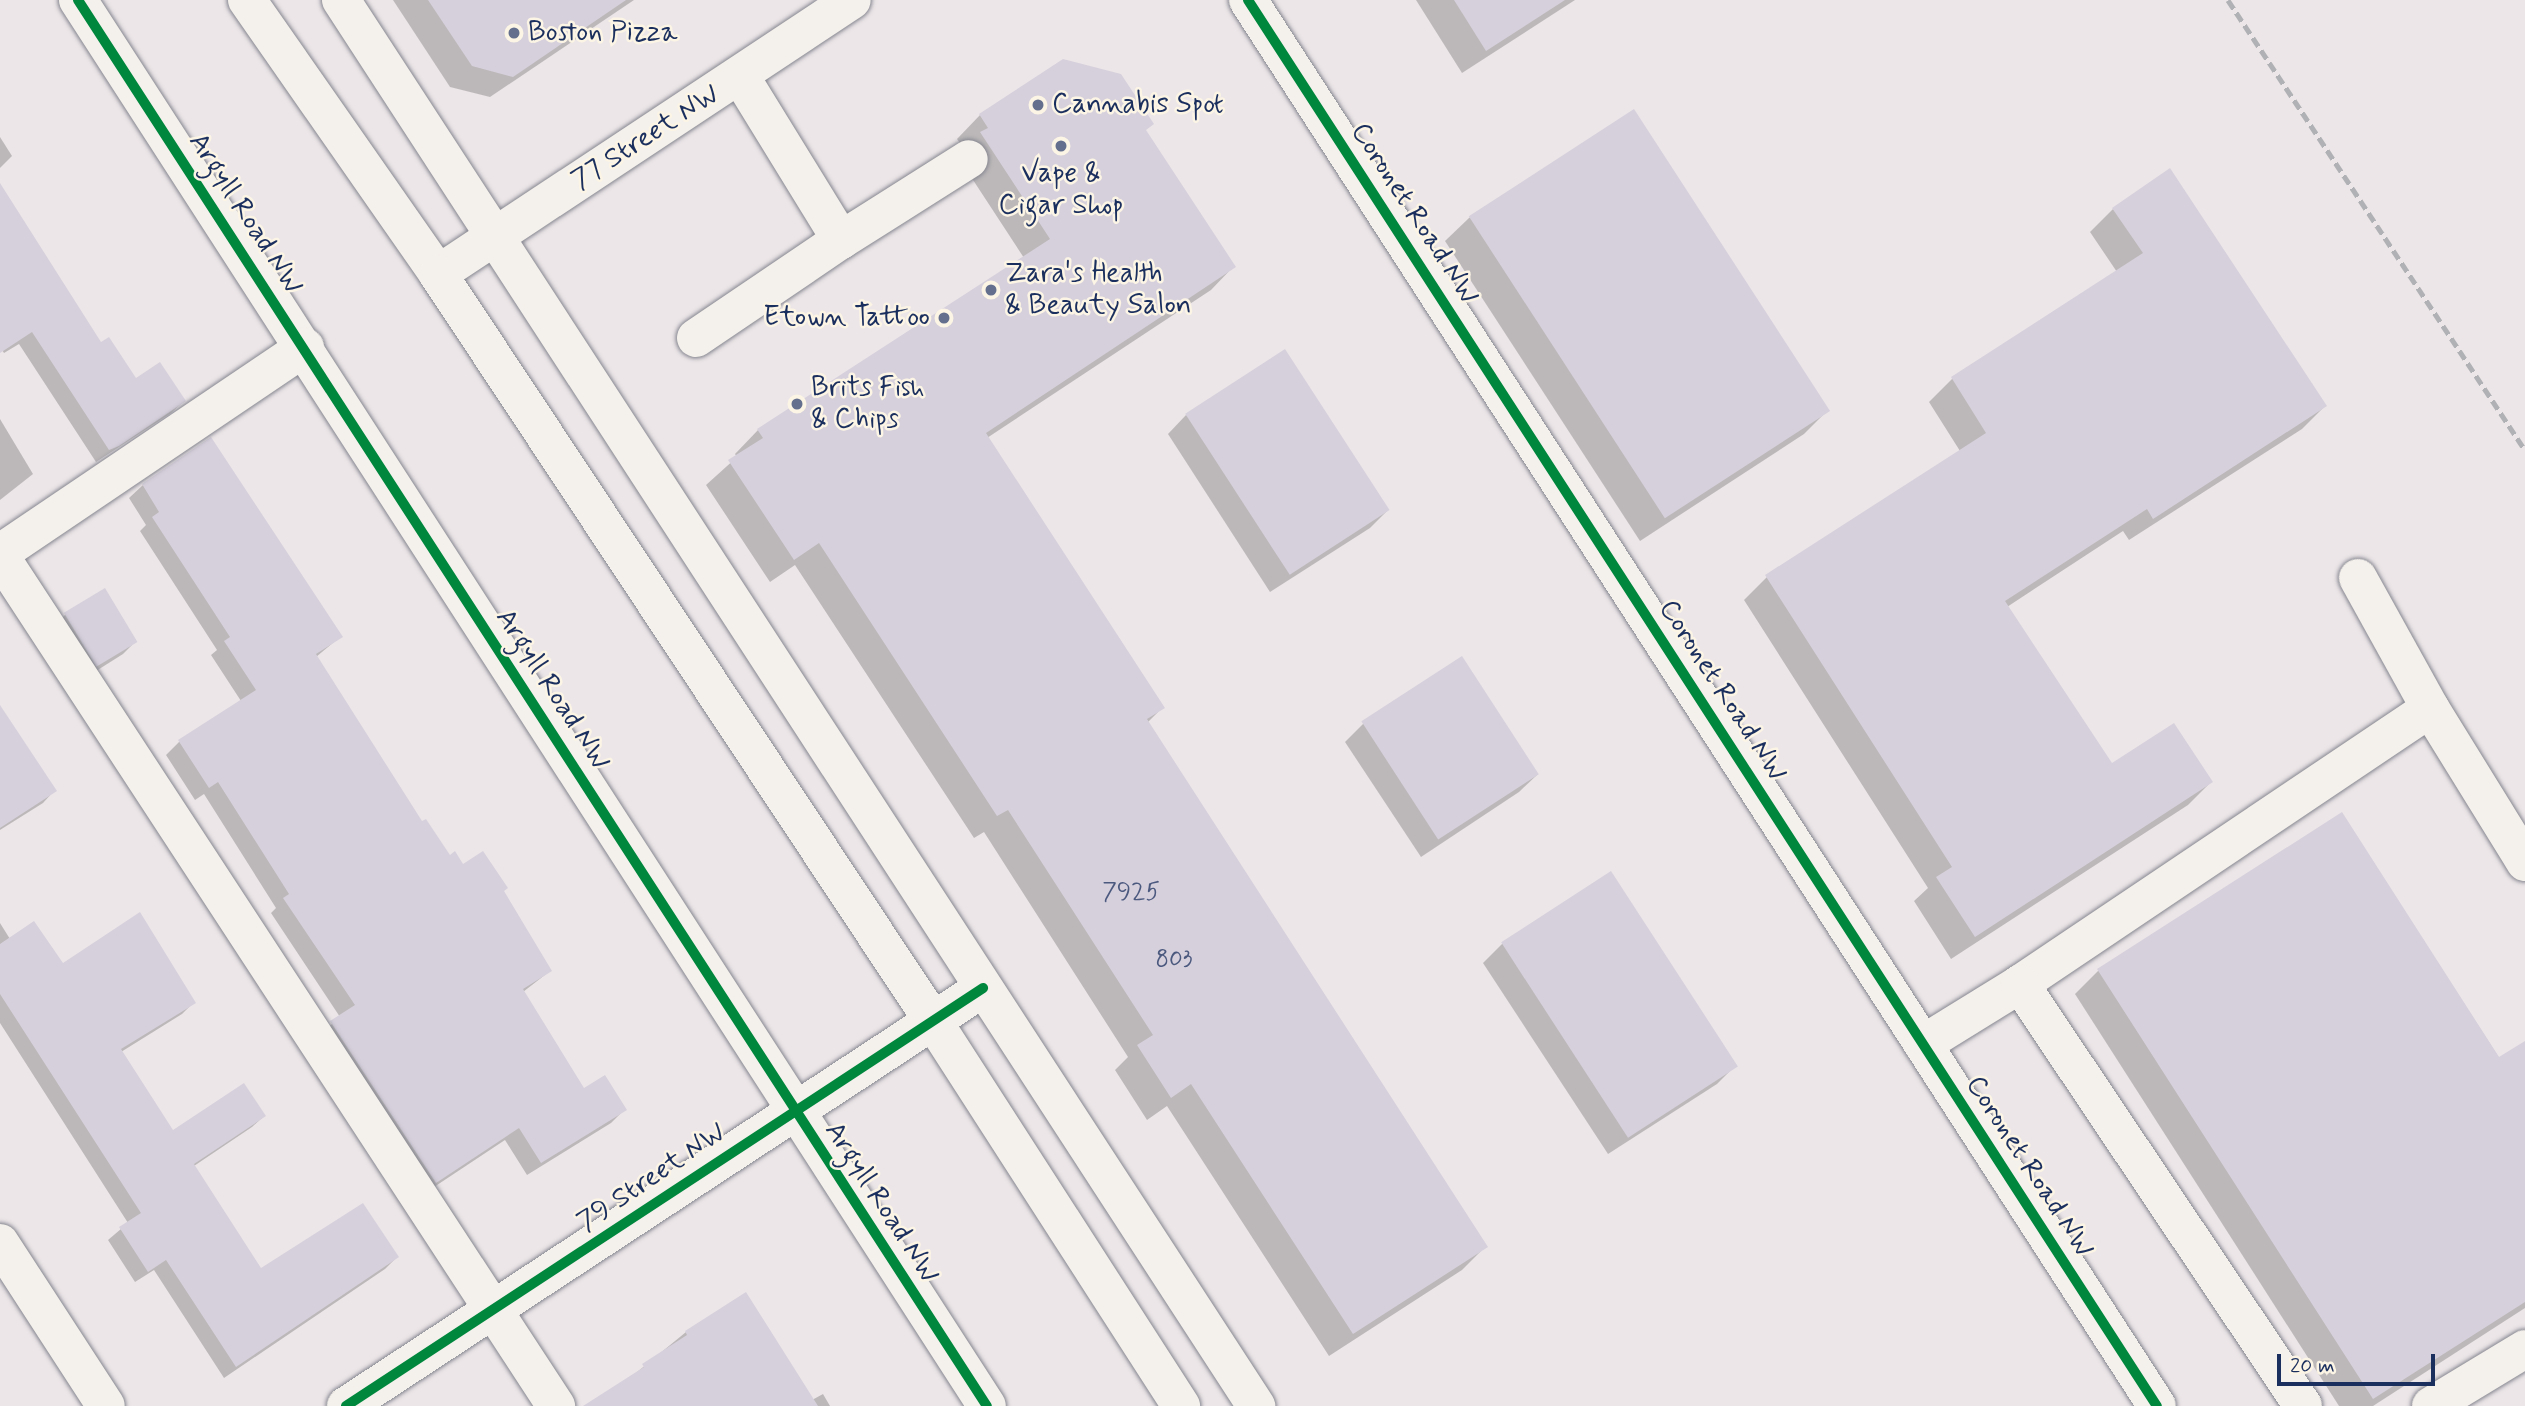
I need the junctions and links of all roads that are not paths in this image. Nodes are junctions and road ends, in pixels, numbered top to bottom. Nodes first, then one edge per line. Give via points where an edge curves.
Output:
1 (78, 0) edge
2 (247, 0) edge
3 (341, 0) edge
4 (852, 0) edge
5 (1248, 0) edge
6 (740, 76) junction
7 (969, 159) dead end
8 (494, 238) junction
9 (841, 240) junction
10 (438, 274) junction
11 (696, 338) dead end
12 (305, 347) junction
13 (0, 554) edge
14 (2358, 578) dead end
15 (2430, 708) junction
16 (2525, 862) edge
17 (2020, 984) junction
18 (984, 988) junction
19 (933, 1021) junction
20 (1923, 1044) junction
21 (794, 1111) junction
22 (0, 1243) edge
23 (494, 1311) junction
24 (2525, 1349) edge
25 (106, 1406) edge
26 (346, 1406) edge
27 (556, 1406) edge
28 (987, 1406) edge
29 (1181, 1406) edge
30 (1256, 1406) edge
31 (2157, 1406) edge
32 (2303, 1406) edge
33 (2431, 1406) edge

1 - 12 street, Argyll Road NW
2 - 10 street
3 - 8 street
4 - 6 street, 77 Street NW
5 - 20 street, Coronet Road NW
6 - 8 street, 77 Street NW
6 - 9 street
7 - 9 street
8 - 10 street, 77 Street NW
8 - 18 street
9 - 11 street
10 - 19 street
12 - 13 street
12 - 21 street, Argyll Road NW
13 - 23 street
14 - 15 street
15 - 16 street
15 - 17 street
17 - 20 street
17 - 32 street
18 - 19 street, 79 Street NW
18 - 30 street
19 - 21 street, 79 Street NW
19 - 29 street
20 - 31 street, Coronet Road NW
21 - 23 street, 79 Street NW
21 - 28 street, Argyll Road NW
22 - 25 street
23 - 26 street, 79 Street NW
23 - 27 street
24 - 33 street

